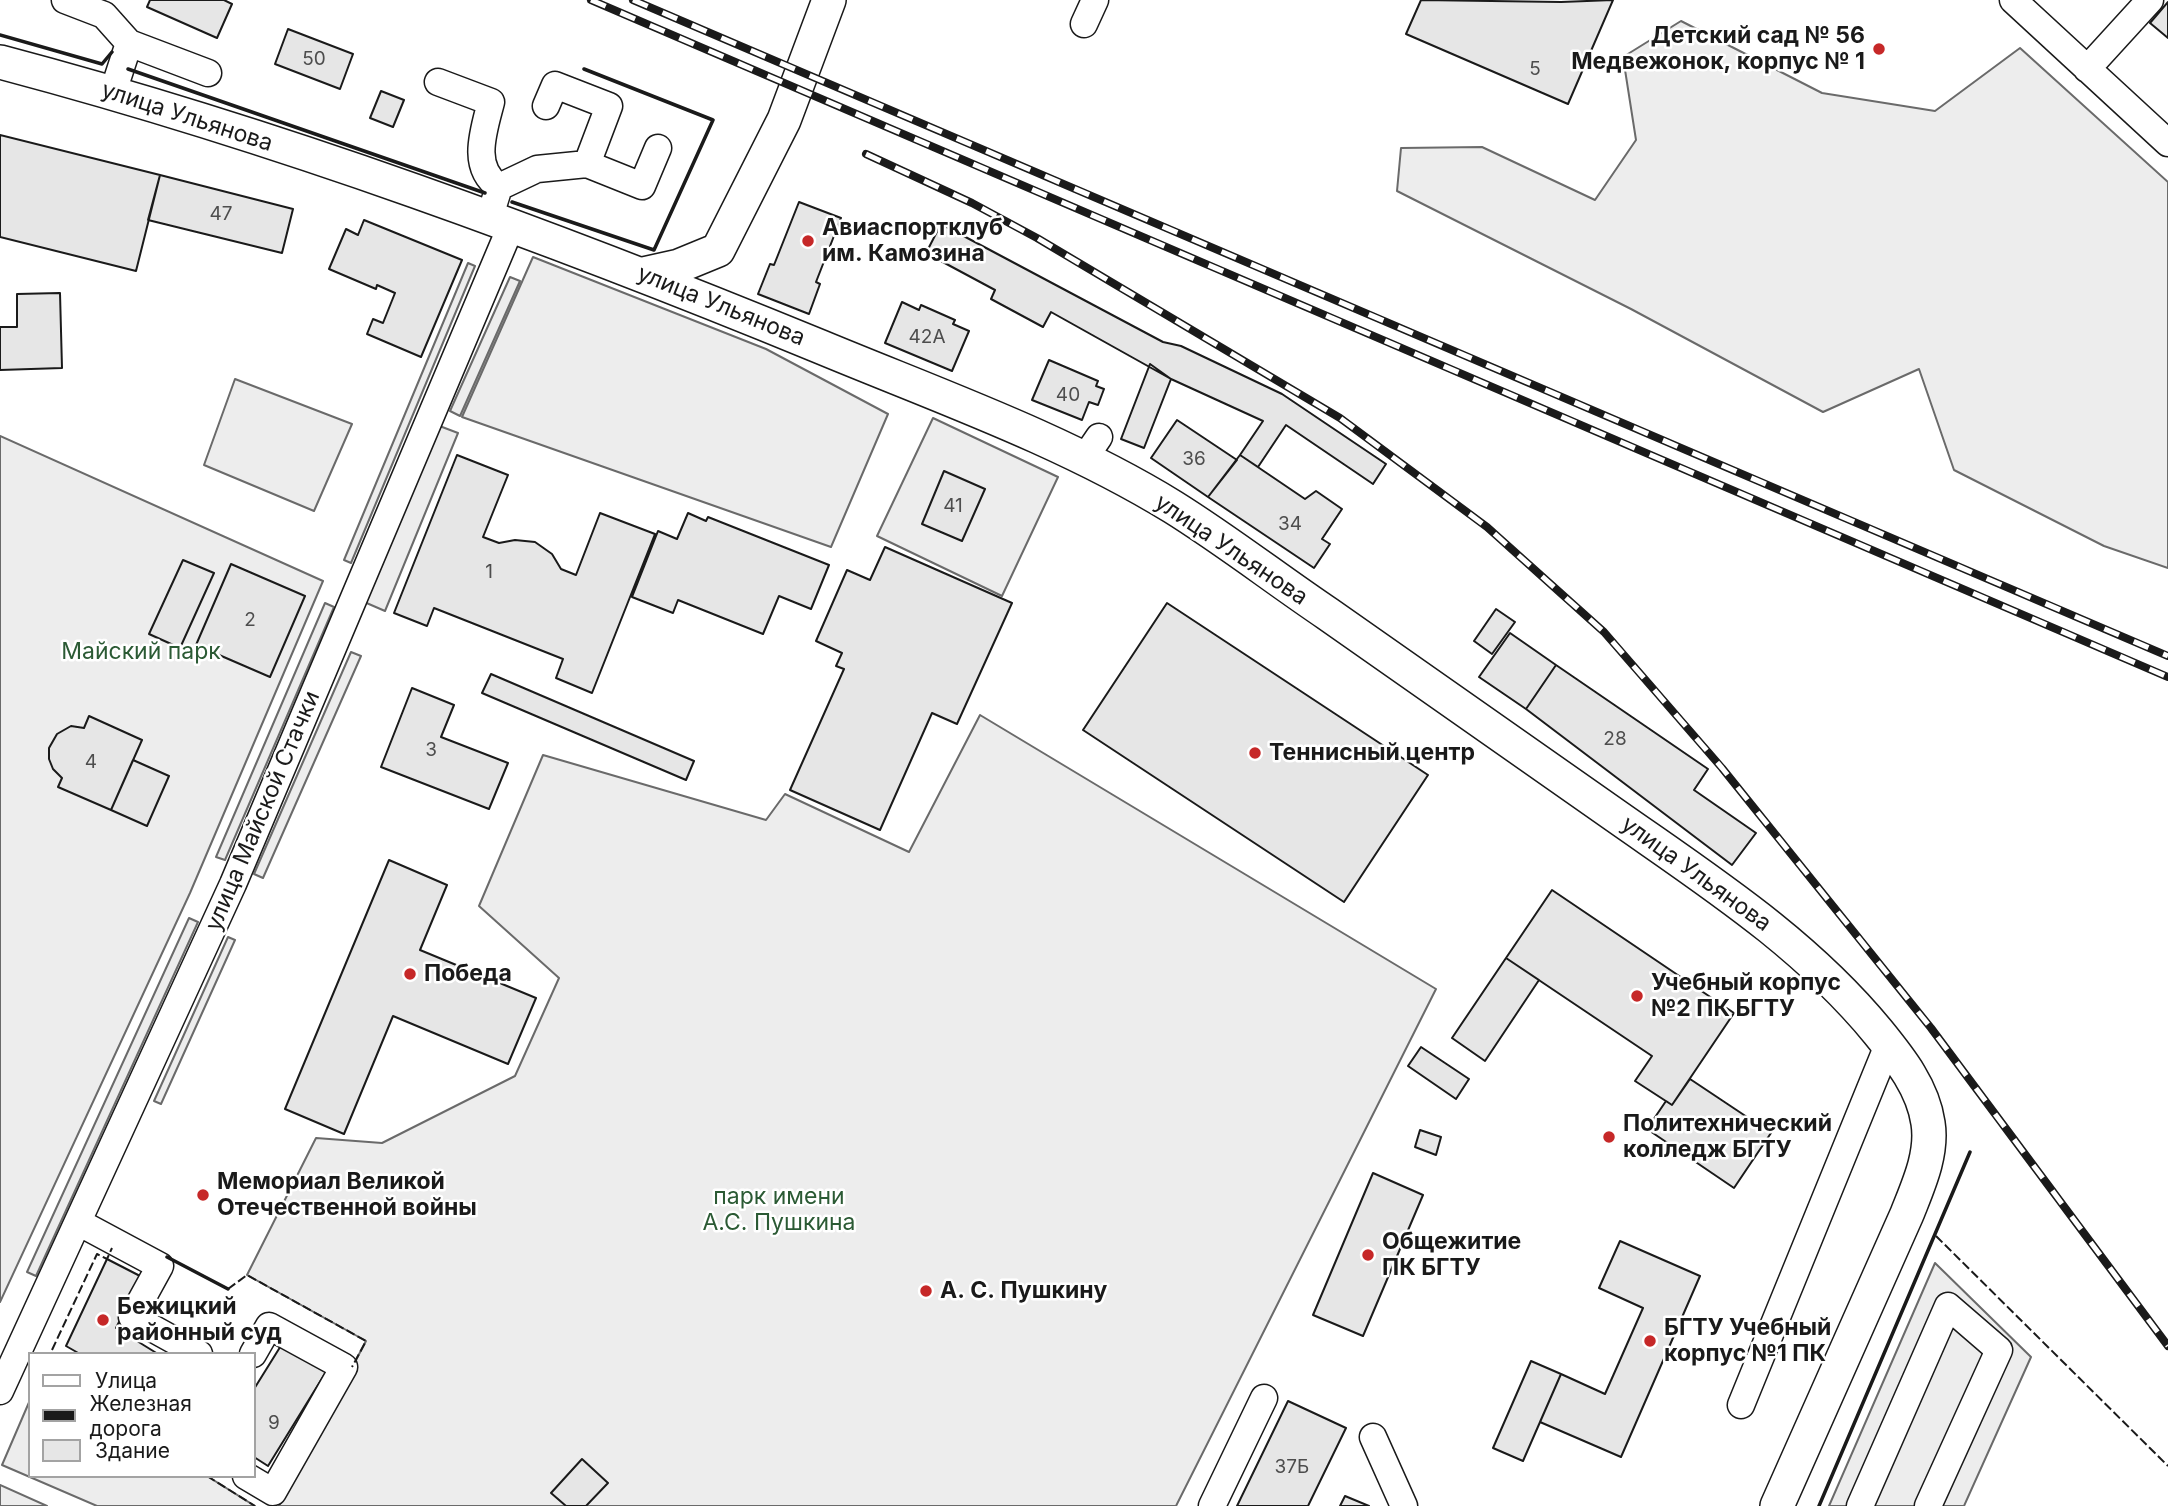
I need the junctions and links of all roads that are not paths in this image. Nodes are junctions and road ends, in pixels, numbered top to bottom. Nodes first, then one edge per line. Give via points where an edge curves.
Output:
1 (65, 0) edge
2 (829, 0) edge
3 (1094, 0) edge
4 (2013, 0) edge
5 (2150, 0) edge
6 (1084, 24) dead end
7 (129, 43) junction
8 (0, 62) edge
9 (2087, 69) junction
10 (208, 73) dead end
11 (438, 82) dead end
12 (114, 92) junction
13 (546, 106) dead end
14 (2168, 144) edge
15 (658, 148) dead end
16 (587, 164) junction
17 (500, 209) junction
18 (716, 252) junction
19 (643, 274) junction
20 (739, 313) junction
21 (1888, 1045) junction
22 (78, 1222) junction
23 (33, 1348) edge
24 (195, 1352) edge
25 (254, 1352) edge
26 (28, 1355) edge
27 (0, 1391) edge
28 (1264, 1398) dead end
29 (1741, 1405) dead end
30 (1373, 1437) dead end
31 (249, 1478) edge
32 (1212, 1506) edge
33 (1404, 1506) edge
34 (1777, 1506) edge
35 (1860, 1506) edge
36 (1928, 1506) edge

1 - 7 street via 104,15
2 - 18 main road via 784,120
3 - 6 street
4 - 9 street
5 - 9 street
7 - 10 street
7 - 12 street
8 - 12 main road, улица Ульянова
9 - 14 street
11 - 17 street via 491,102 479,150
12 - 17 main road, улица Ульянова
13 - 16 street via 555,85 609,106
15 - 16 street via 642,186
16 - 17 street via 537,169
17 - 19 main road, улица Ульянова
17 - 22 street, улица Майской Стачки via 233,884
18 - 19 main road
18 - 20 main road via 725,286
19 - 20 main road, улица Ульянова
20 - 21 main road, улица Ульянова via 1092,448 1749,910 1795,945 1854,1003
21 - 29 street
21 - 34 main road, улица Ульянова via 1916,1084 1928,1118 1926,1158 1907,1213
22 - 23 street, улица Майской Стачки
22 - 24 street via 160,1266 132,1317
25 - 31 street via 269,1326 344,1367 272,1492
26 - 27 street, улица Майской Стачки
28 - 32 street
30 - 33 street
35 - 36 street via 1948,1306 1999,1350

